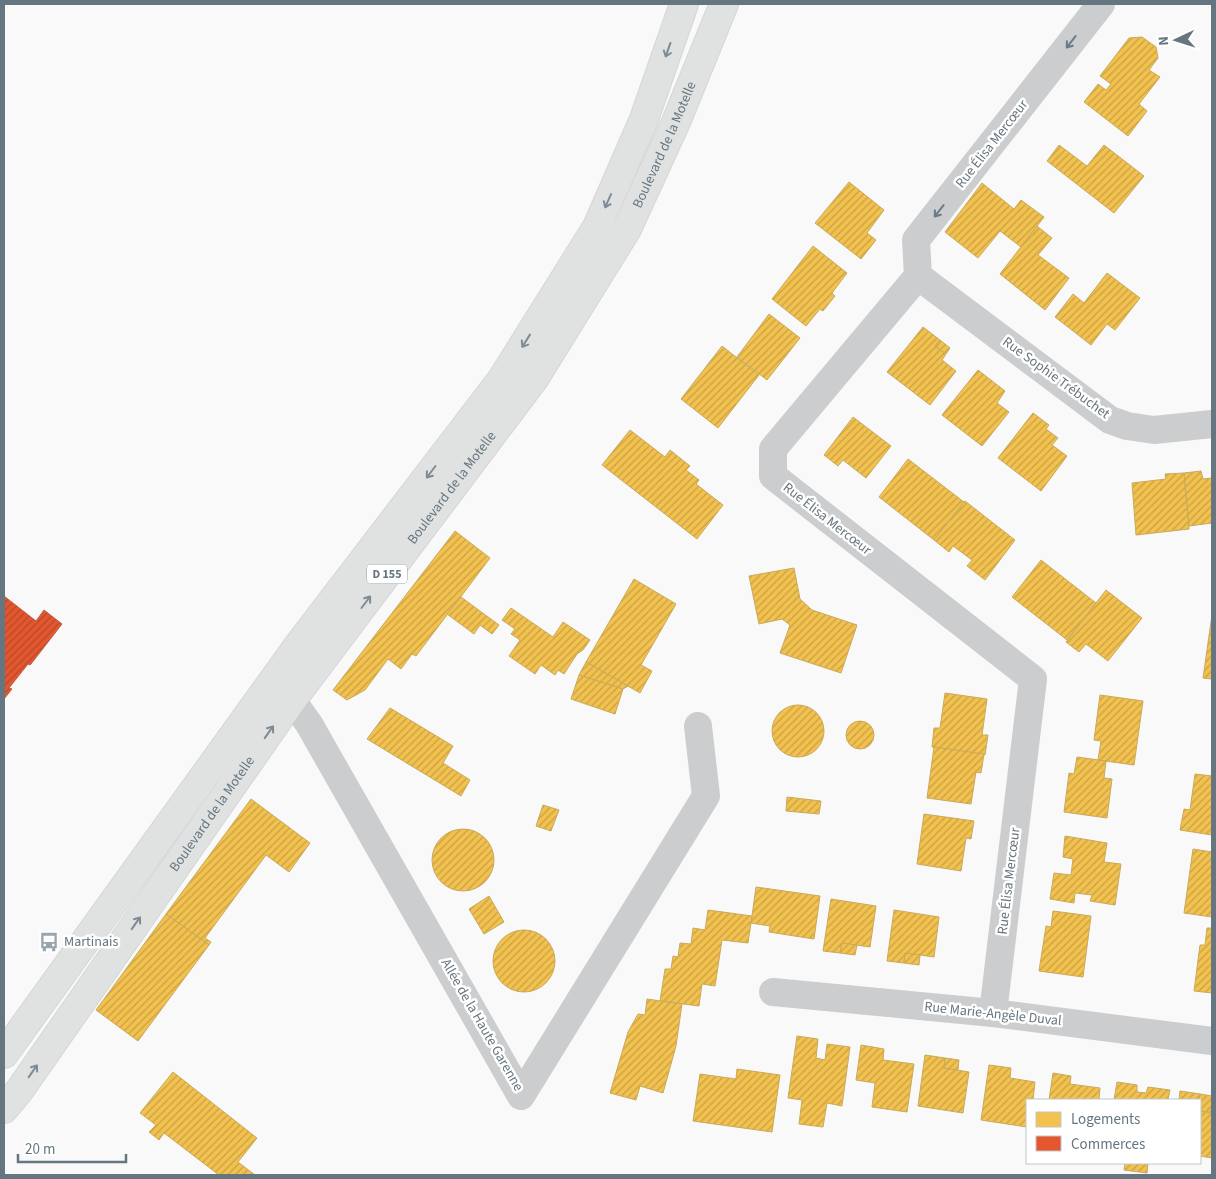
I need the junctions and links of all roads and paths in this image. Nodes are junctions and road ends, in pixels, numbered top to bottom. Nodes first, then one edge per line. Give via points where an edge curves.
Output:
1 (684, 4) edge
2 (724, 4) edge
3 (1102, 4) edge
4 (918, 276) junction
5 (1212, 424) edge
6 (284, 666) junction
7 (292, 700) junction
8 (698, 726) dead end
9 (773, 992) dead end
10 (993, 1013) junction
11 (1212, 1041) edge
12 (4, 1054) edge
13 (4, 1109) edge

1 -> 6 main road, Boulevard de la Motelle / D 155 via 644,119 597,227 502,379
7 -> 2 main road, Boulevard de la Motelle / D 155 via 534,379 627,229 676,122
3 -> 4 street, Rue Élisa Mercœur via 916,240
4 - 5 street, Rue Sophie Trébuchet via 1110,420 1154,430
4 - 10 street, Rue Élisa Mercœur via 773,449 773,476 1033,680
6 - 7 street, Allée de la Haute Garenne
6 - 12 main road, Boulevard de la Motelle / D 155
7 - 8 street, Allée de la Haute Garenne via 314,732 521,1096 706,796
13 -> 7 main road, Boulevard de la Motelle / D 155
9 - 10 street, Rue Marie-Angèle Duval
10 - 11 street, Rue Marie-Angèle Duval

